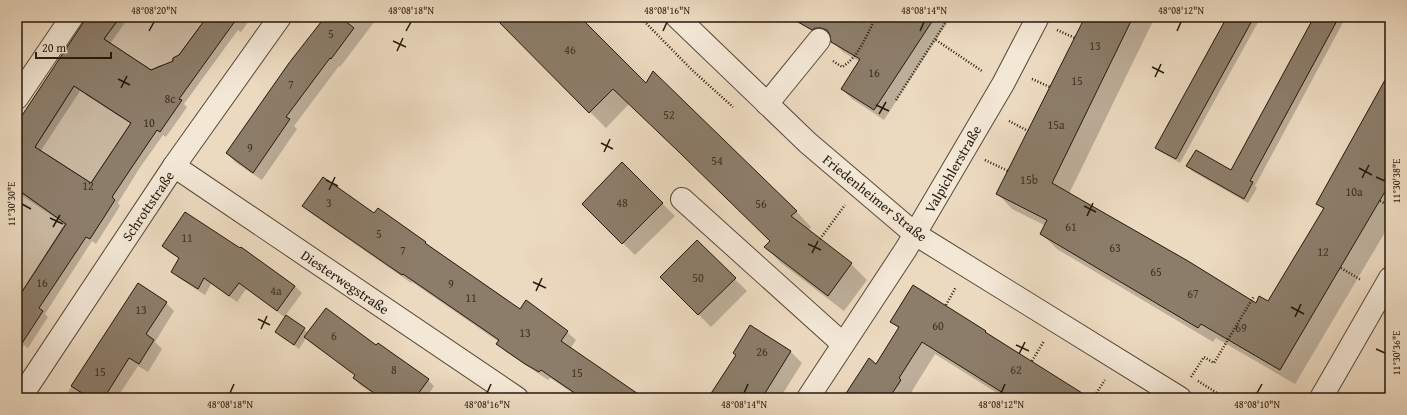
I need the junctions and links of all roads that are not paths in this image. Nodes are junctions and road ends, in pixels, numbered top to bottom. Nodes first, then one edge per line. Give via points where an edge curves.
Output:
1 (72, 17) edge
2 (280, 17) edge
3 (677, 17) edge
4 (1038, 17) edge
5 (816, 44) road end
6 (17, 98) edge
7 (767, 104) junction
8 (174, 166) junction
9 (682, 199) dead end
10 (915, 234) junction
11 (1390, 278) edge
12 (843, 344) junction
13 (20, 398) edge
14 (517, 398) edge
15 (808, 398) edge
16 (1179, 398) edge
17 (1321, 398) edge

1 - 6 street
2 - 8 street, Schrottstraße
3 - 7 street, Friedenheimer Straße
4 - 10 street, Valpichlerstraße via 1003,84
5 - 7 street
7 - 10 street, Friedenheimer Straße via 808,143
8 - 13 street, Schrottstraße
8 - 14 street, Diesterwegstraße
9 - 12 street
10 - 12 street, Valpichlerstraße
10 - 16 street, Friedenheimer Straße
11 - 17 street
12 - 15 street, Valpichlerstraße

